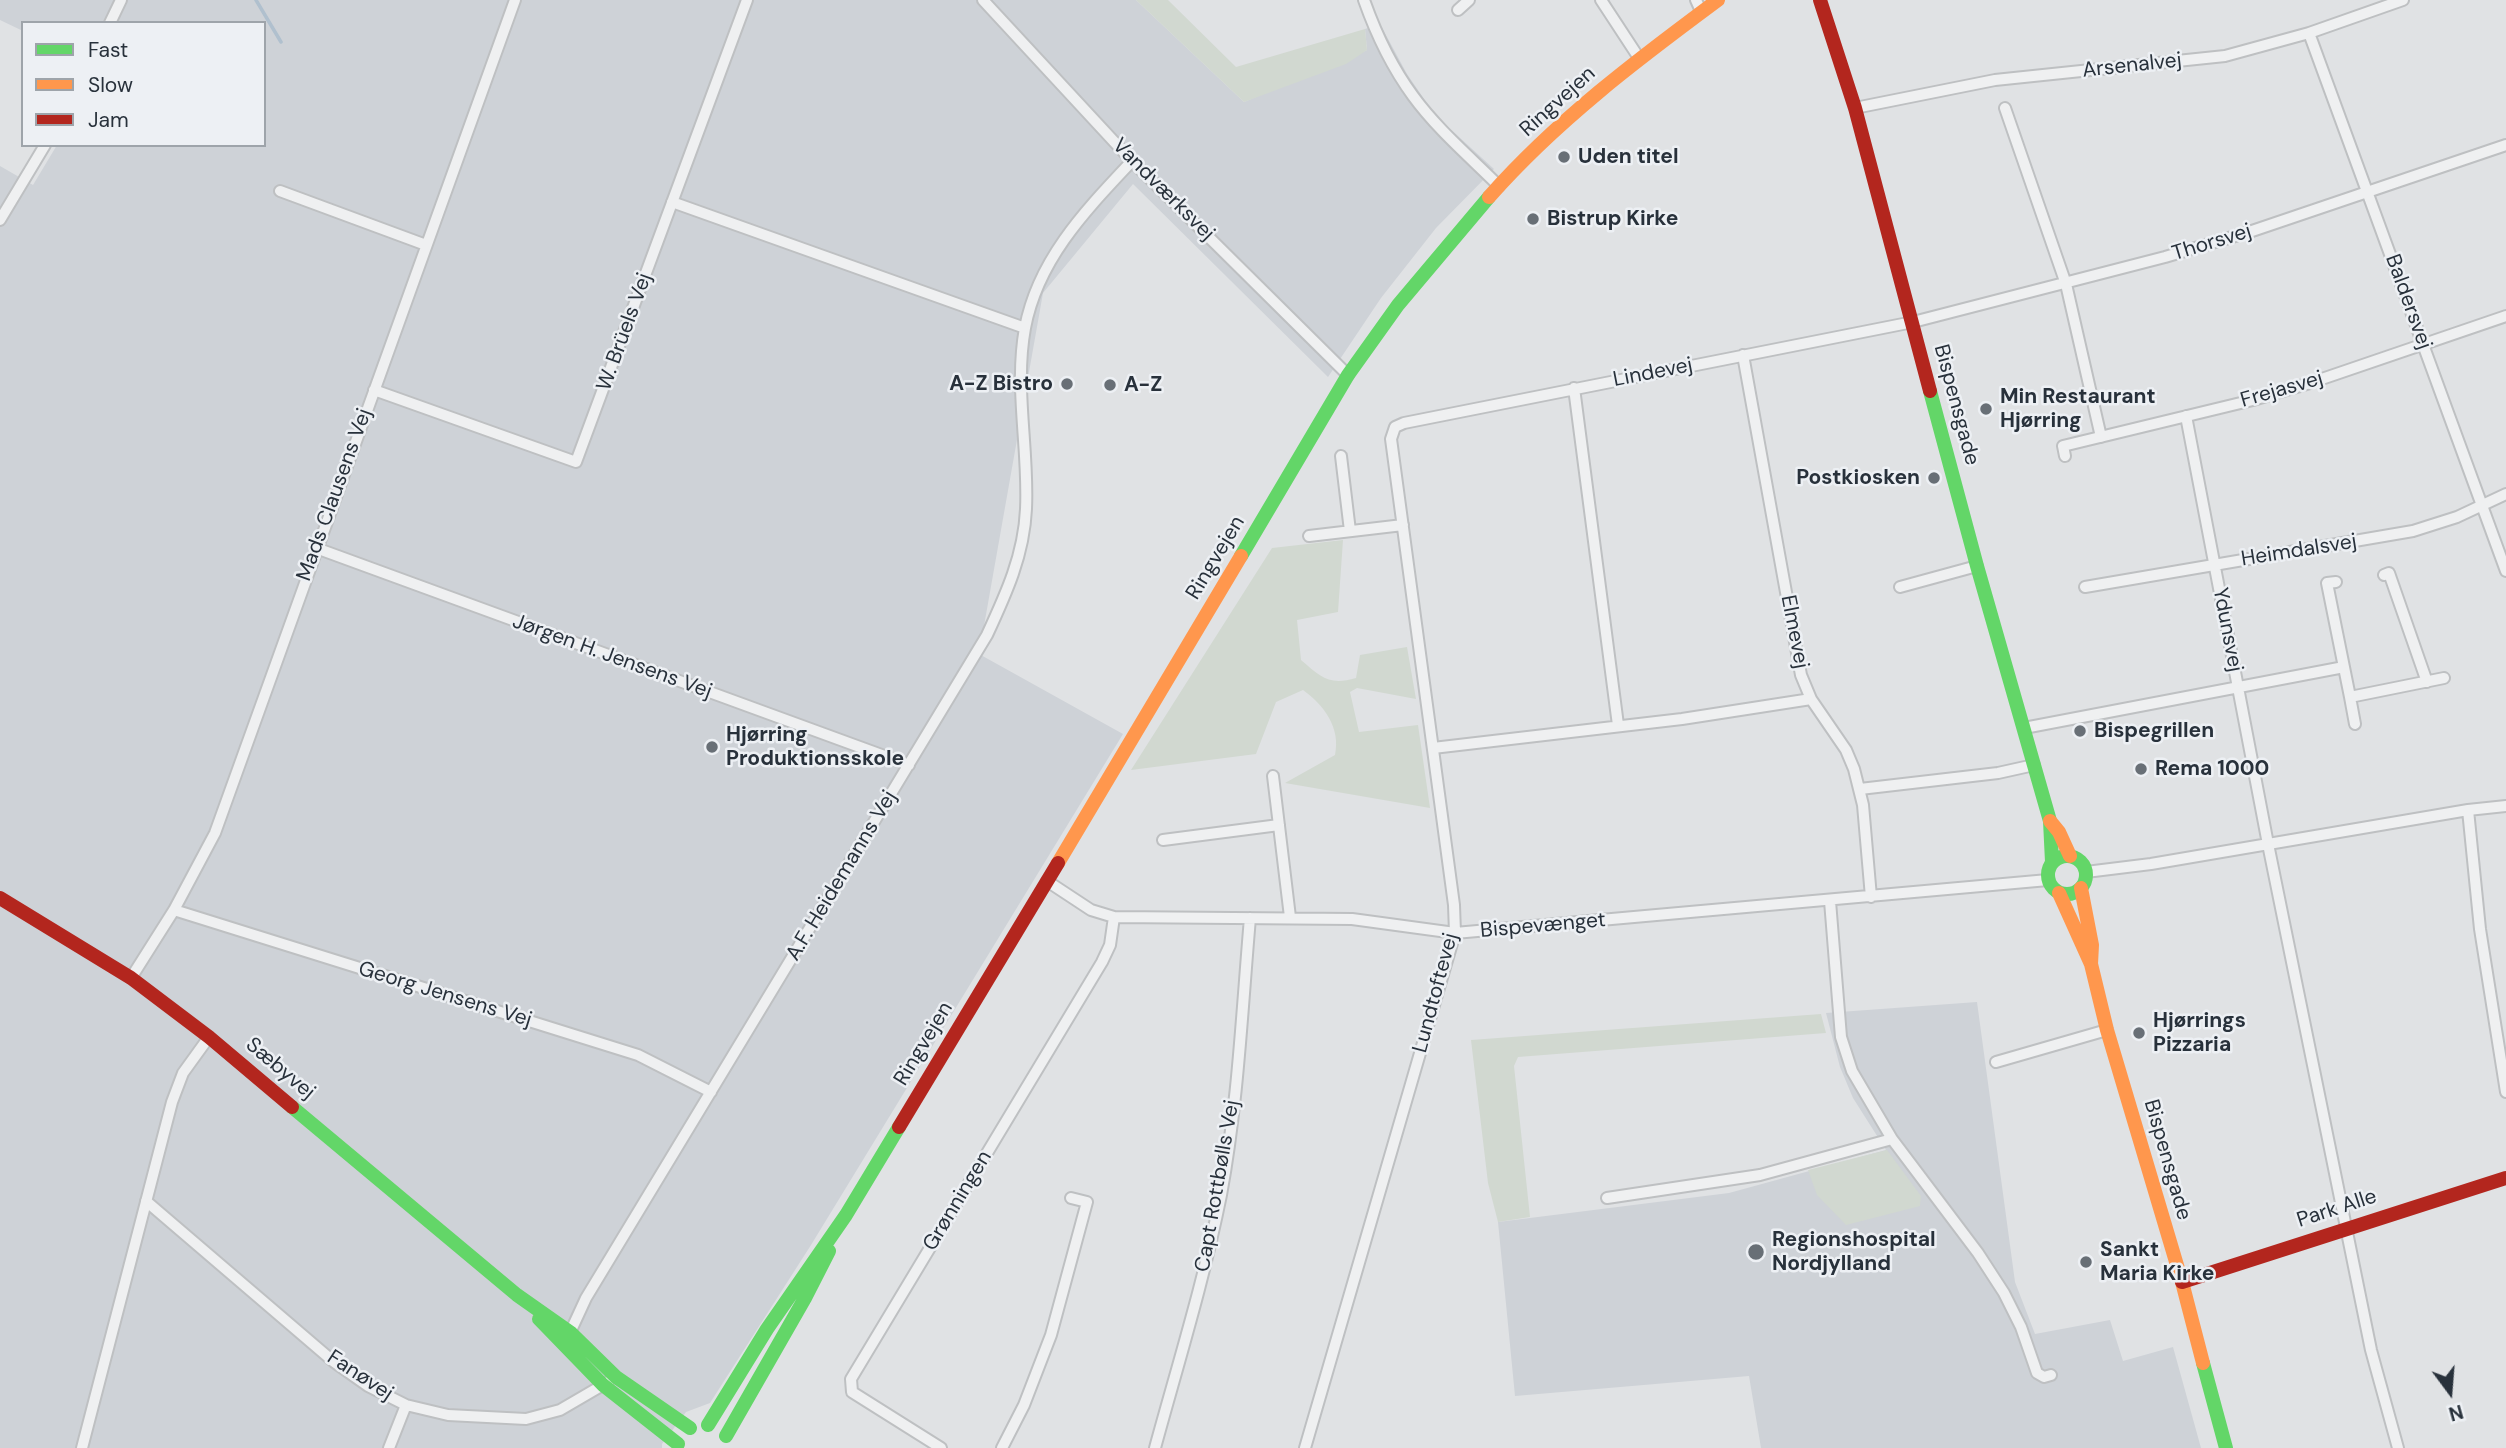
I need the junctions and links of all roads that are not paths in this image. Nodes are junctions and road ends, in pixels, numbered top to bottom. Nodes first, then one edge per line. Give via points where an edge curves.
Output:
1 (121, 0) edge
2 (515, 0) edge
3 (747, 0) edge
4 (983, 0) edge
5 (1364, 0) edge
6 (1469, 0) edge
7 (1601, 0) edge
8 (1718, 0) edge
9 (1820, 0) edge
10 (2403, 0) edge
11 (1698, 6) edge
12 (1458, 9) dead end
13 (111, 21) edge
14 (2309, 33) junction
15 (1639, 58) junction
16 (1855, 108) junction
17 (2005, 108) dead end
18 (2506, 145) edge
19 (44, 147) edge
20 (1132, 161) junction
21 (1499, 186) junction
22 (280, 191) dead end
23 (2368, 192) junction
24 (672, 202) junction
25 (0, 220) edge
26 (426, 245) junction
27 (2066, 284) junction
28 (2506, 317) edge
29 (1913, 322) junction
30 (1025, 328) junction
31 (2423, 345) junction
32 (1743, 355) junction
33 (1349, 375) junction
34 (1574, 388) junction
35 (374, 390) junction
36 (2186, 416) junction
37 (1395, 427) joint
38 (2101, 437) junction
39 (1341, 456) dead end
40 (2066, 456) dead end
41 (2506, 494) edge
42 (2482, 507) junction
43 (1403, 525) junction
44 (1350, 531) junction
45 (1309, 536) dead end
46 (316, 548) junction
47 (2214, 565) junction
48 (1977, 566) junction
49 (2506, 571) edge
50 (2384, 575) dead end
51 (2336, 582) dead end
52 (1900, 587) dead end
53 (2085, 587) dead end
54 (2344, 667) junction
55 (2444, 678) dead end
56 (2427, 682) junction
57 (2238, 687) junction
58 (2350, 697) junction
59 (1811, 699) junction
60 (2356, 724) dead end
61 (1618, 725) junction
62 (2024, 728) junction
63 (1433, 748) junction
64 (909, 765) junction
65 (2034, 765) junction
66 (1273, 776) dead end
67 (1860, 789) junction
68 (2506, 806) edge
69 (2468, 810) junction
70 (2050, 821) junction
71 (1279, 825) junction
72 (1163, 840) dead end
73 (2268, 844) junction
74 (2070, 856) junction
75 (2052, 862) junction
76 (2086, 872) junction
77 (2048, 880) junction
78 (1046, 881) junction
79 (2081, 888) junction
80 (2059, 893) junction
81 (1871, 897) junction
82 (0, 898) edge
83 (1830, 901) junction
84 (174, 911) junction
85 (1290, 917) junction
86 (1114, 918) junction
87 (1250, 918) junction
88 (1455, 933) junction
89 (2091, 964) junction
90 (131, 978) junction
91 (2107, 1030) junction
92 (209, 1037) junction
93 (1996, 1062) dead end
94 (711, 1092) junction
95 (2506, 1092) edge
96 (1892, 1139) junction
97 (2506, 1178) edge
98 (1071, 1198) dead end
99 (1607, 1198) dead end
100 (146, 1201) junction
101 (846, 1215) junction
102 (2346, 1227) junction
103 (2182, 1282) junction
104 (567, 1339) junction
105 (2051, 1375) dead end
106 (610, 1381) junction
107 (406, 1405) junction
108 (708, 1425) junction
109 (690, 1428) junction
110 (728, 1442) edge
111 (678, 1446) edge
112 (82, 1448) edge
113 (389, 1448) edge
114 (941, 1448) edge
115 (1002, 1448) edge
116 (1155, 1448) edge
117 (1305, 1448) edge
118 (2227, 1448) edge
119 (2398, 1448) edge

1 - 13 street
2 - 26 street, Mads Clausens Vej
3 - 24 street, W. Brüels Vej
4 - 20 street, Vandværksvej
5 - 21 street via 1377,37 1413,97
6 - 12 street
7 - 15 street
8 - 11 street, Ringvejen
9 - 16 street, Bispensgade
10 - 14 street, Arsenalvej
11 - 15 street, Ringvejen
14 - 16 street, Arsenalvej via 2225,56 1996,80
14 - 23 street, Baldersvej
15 - 21 street, Ringvejen via 1570,116
16 - 29 street, Bispensgade
17 - 27 street
18 - 23 street, Thorsvej
19 - 25 street
20 - 30 street, A.F. Heidemanns Vej via 1056,248
20 - 33 street, Vandværksvej
21 - 33 street, Ringvejen via 1426,270
22 - 26 street
23 - 27 street, Thorsvej via 2190,250
23 - 31 street, Baldersvej
24 - 30 street
24 - 35 street, W. Brüels Vej via 576,462
26 - 35 street, Mads Clausens Vej
27 - 29 street, Thorsvej
27 - 38 street
28 - 31 street, Frejasvej
29 - 32 street, Lindevej
29 - 48 street, Bispensgade
30 - 64 street, A.F. Heidemanns Vej via 1021,378 1026,509 1019,555 1011,585 987,635
31 - 36 street, Frejasvej via 2310,383
31 - 42 street, Baldersvej
32 - 34 street, Lindevej
32 - 59 street, Elmevej via 1801,675
33 - 78 street, Ringvejen
34 - 37 street, Lindevej
34 - 61 street
35 - 46 street, Mads Clausens Vej
36 - 38 street, Frejasvej
36 - 47 street, Ydunsvej
37 - 43 street, Lundtoftevej via 1391,439
38 - 40 street, Frejasvej via 2063,446
39 - 44 street
41 - 42 street, Heimdalsvej
42 - 47 street, Heimdalsvej via 2403,533
42 - 49 street, Baldersvej
43 - 44 street
43 - 63 street, Lundtoftevej
44 - 45 street
46 - 64 street, Jørgen H. Jensens Vej
46 - 84 street, Mads Clausens Vej via 215,833
47 - 53 street, Heimdalsvej
47 - 57 street, Ydunsvej
48 - 52 street
48 - 62 street, Bispensgade
50 - 56 street via 2389,573
51 - 54 street via 2327,583
54 - 57 street
54 - 58 street
55 - 56 street
56 - 58 street
57 - 62 street
57 - 73 street, Ydunsvej
58 - 60 street
59 - 61 street
59 - 67 street, Elmevej via 1846,750
61 - 63 street
62 - 65 street, Bispensgade
63 - 88 street, Lundtoftevej
64 - 94 street, A.F. Heidemanns Vej
65 - 67 street
65 - 70 street, Bispensgade
66 - 71 street
67 - 81 street, Elmevej
68 - 69 street
69 - 73 street
69 - 95 street via 2480,929
70 - 74 street, Bispensgade
70 - 75 street, Bispensgade
71 - 72 street
71 - 85 street
73 - 76 street
73 - 102 street, Ydunsvej
74 - 75 street
74 - 76 street via 2081,862
75 - 77 street
76 - 79 street
77 - 80 street
77 - 81 street, Bispevænget
78 - 86 street, Bispevænget via 1091,910
78 - 101 street, Ringvejen
79 - 80 street
79 - 89 street, Bispensgade
80 - 89 street, Bispensgade
81 - 83 street, Bispevænget
82 - 90 street, Sæbyvej
83 - 88 street, Bispevænget
83 - 96 street via 1841,1037 1852,1071
84 - 90 street, Mads Clausens Vej
84 - 94 street, Georg Jensens Vej via 638,1055
85 - 87 street, Bispevænget
85 - 88 street, Bispevænget via 1352,919
86 - 87 street, Bispevænget
86 - 114 street, Grønningen via 1102,962 851,1379 852,1392
87 - 116 street, Capt Rottbølls Vej via 1221,1193
88 - 117 street, Lundtoftevej
89 - 91 street, Bispensgade
90 - 92 street, Sæbyvej
91 - 93 street
91 - 103 street, Bispensgade
92 - 100 street via 183,1073
92 - 104 street, Sæbyvej
94 - 104 street, A.F. Heidemanns Vej via 586,1298
96 - 99 street via 1760,1175
96 - 105 street via 2004,1293 2037,1373 2040,1377
97 - 102 street, Park Alle
98 - 115 street via 1087,1202 1051,1335
100 - 107 street, Fanøvej via 334,1362
100 - 112 street
101 - 108 street, Ringvejen
101 - 110 street, Ringvejen via 812,1288 739,1410
102 - 103 street, Park Alle
102 - 119 street, Ydunsvej via 2371,1350
103 - 118 street, Bispensgade
104 - 106 street, Sæbyvej
106 - 107 street, Fanøvej via 559,1410 526,1419 448,1415
106 - 109 street, Sæbyvej
106 - 111 street, Sæbyvej
107 - 113 street
108 - 109 street
108 - 110 street
109 - 111 street

